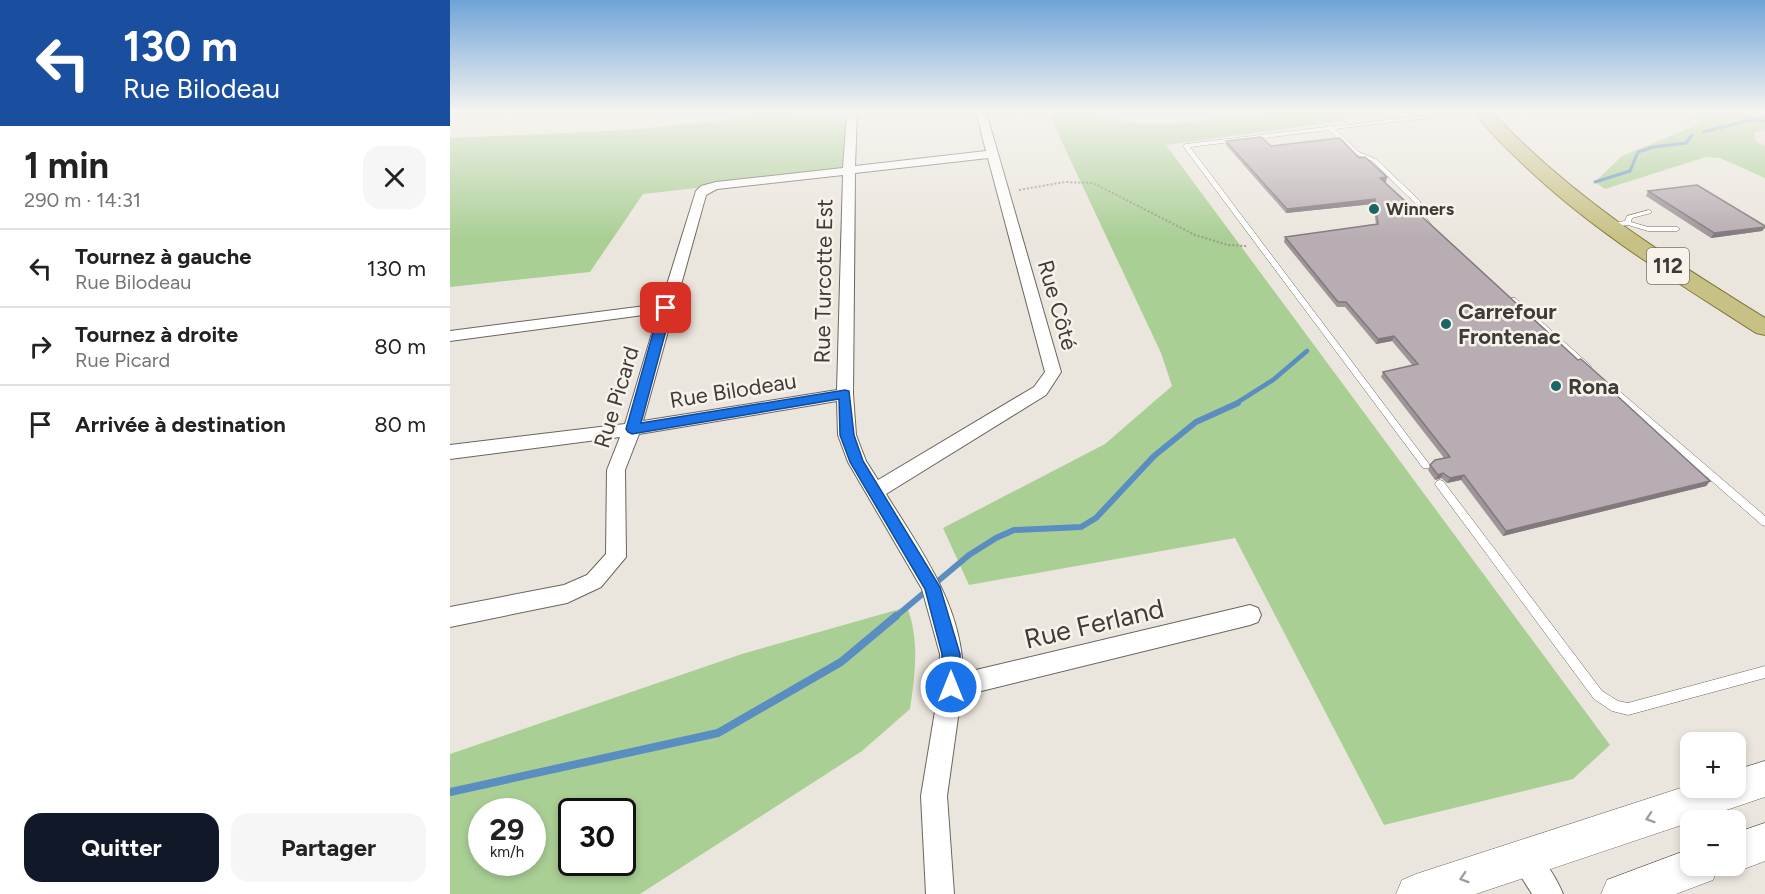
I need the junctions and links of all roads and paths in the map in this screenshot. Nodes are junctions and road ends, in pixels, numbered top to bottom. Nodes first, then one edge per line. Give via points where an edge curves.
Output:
1 (850, 154) edge
2 (991, 154) joint
3 (1192, 154) edge
4 (1359, 154) edge
5 (1524, 154) edge
6 (850, 171) junction
7 (1002, 192) junction
8 (1649, 212) dead end
9 (1619, 224) junction
10 (1677, 229) dead end
11 (1438, 232) edge
12 (1260, 244) junction
13 (1502, 290) edge
14 (666, 308) junction
15 (1765, 328) edge
16 (450, 336) edge
17 (1591, 370) edge
18 (1599, 377) edge
19 (845, 394) junction
20 (632, 429) junction
21 (450, 452) edge
22 (1426, 466) dead end
23 (1440, 484) dead end
24 (875, 491) junction
25 (1765, 522) edge
26 (1250, 615) dead end
27 (450, 617) edge
28 (1765, 672) edge
29 (951, 687) junction
30 (1765, 779) edge
31 (1765, 842) edge
32 (1746, 849) edge
33 (1524, 859) junction
34 (1680, 873) edge
35 (940, 894) edge
36 (1416, 894) edge
37 (1549, 894) edge
38 (1620, 894) edge

1 - 6 street, Rue Turcotte Est
2 - 6 street
2 - 7 street, Rue Côté
3 - 12 lane
4 - 11 lane via 1374,160 1418,202 1422,219
5 - 9 main road, 112
6 - 14 street, Rue Picard via 705,189 700,194
6 - 19 street, Rue Turcotte Est
7 - 12 path via 1090,183 1208,241 1230,246
7 - 24 street, Rue Côté via 1053,372 1040,392
8 - 9 lane
9 - 10 lane
9 - 15 main road, 112 via 1695,284
12 - 22 lane
13 - 17 lane
14 - 16 street
14 - 20 street, Rue Picard
18 - 25 lane
19 - 20 street, Rue Bilodeau
19 - 24 street, Rue Turcotte Est via 847,435 857,462
20 - 21 street, Rue Bilodeau
20 - 27 street, Rue Picard via 616,470 616,557 594,581 567,594
23 - 28 lane via 1598,695 1616,707 1628,710
24 - 29 street, Rue Turcotte Est via 932,587 951,654
26 - 29 street, Rue Ferland
29 - 35 street, Rue Turcotte Est via 934,796
30 -> 33 street
31 - 32 street
33 -> 36 street
33 - 37 street
34 - 38 street

